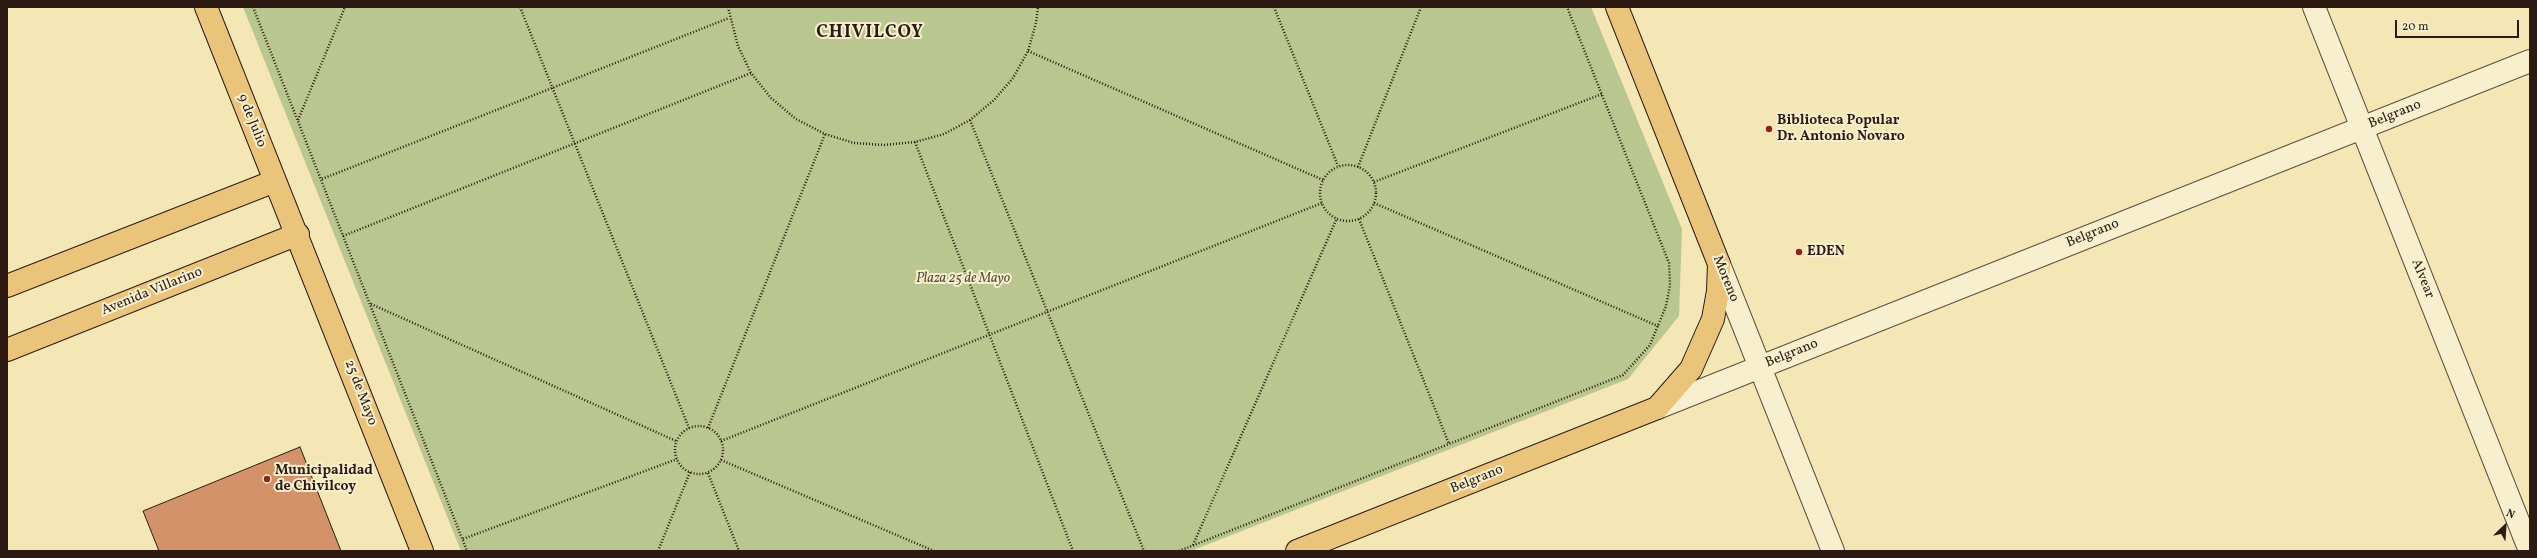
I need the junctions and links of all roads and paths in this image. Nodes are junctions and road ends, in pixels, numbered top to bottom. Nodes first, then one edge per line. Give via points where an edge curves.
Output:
1 (206, 7) edge
2 (253, 7) edge
3 (345, 7) edge
4 (520, 7) edge
5 (728, 7) edge
6 (1038, 7) edge
7 (1274, 7) edge
8 (1421, 7) edge
9 (1567, 7) edge
10 (1617, 7) edge
11 (2314, 7) edge
12 (729, 18) junction
13 (1028, 51) junction
14 (2530, 61) edge
15 (751, 73) junction
16 (553, 88) junction
17 (1602, 94) junction
18 (298, 120) junction
19 (970, 120) junction
20 (2362, 128) junction
21 (825, 134) junction
22 (915, 142) junction
23 (575, 144) junction
24 (1338, 166) junction
25 (1358, 167) junction
26 (322, 179) junction
27 (1323, 180) junction
28 (275, 181) junction
29 (1374, 182) junction
30 (1322, 202) junction
31 (1374, 203) junction
32 (1337, 218) junction
33 (1359, 218) junction
34 (298, 234) junction
35 (343, 236) junction
36 (1719, 264) junction
37 (7, 286) edge
38 (370, 304) junction
39 (1047, 312) junction
40 (1660, 327) junction
41 (989, 335) junction
42 (7, 350) edge
43 (1760, 367) junction
44 (1657, 408) junction
45 (689, 428) junction
46 (708, 428) junction
47 (676, 441) junction
48 (721, 441) junction
49 (1450, 444) junction
50 (677, 459) junction
51 (721, 460) junction
52 (690, 472) junction
53 (708, 473) junction
54 (463, 539) junction
55 (1193, 546) junction
56 (422, 551) edge
57 (467, 551) edge
58 (658, 551) edge
59 (739, 551) edge
60 (934, 551) edge
61 (1073, 551) edge
62 (1144, 551) edge
63 (1179, 551) edge
64 (1297, 551) edge
65 (1833, 551) edge
66 (2530, 551) edge

1 - 28 main road, 9 de Julio
2 - 18 path
3 - 18 path
4 - 16 path
5 - 12 path
6 - 13 path
7 - 24 path
8 - 25 path
9 - 17 path
10 - 36 main road, Moreno
11 - 20 street, Alvear
12 - 15 path via 738,46
12 - 16 path
13 - 19 path via 1013,78 994,100
13 - 27 path
14 - 20 street, Belgrano
15 - 21 path via 771,98 796,119
15 - 23 path
16 - 23 path
16 - 26 path
17 - 29 path
17 - 40 path via 1669,263 1670,285
18 - 26 path
19 - 22 path via 944,134
19 - 39 path
20 - 43 street, Belgrano
20 - 66 street, Alvear
21 - 22 path via 861,143 884,145
21 - 46 path
22 - 41 path
23 - 35 path
23 - 45 path
24 - 25 path
24 - 27 path
25 - 29 path
26 - 35 path
27 - 30 path
28 - 34 main road, 9 de Julio
28 - 37 main road
29 - 31 path
30 - 32 path
30 - 39 path
31 - 33 path via 1371,210
31 - 40 path
32 - 33 path via 1344,221
32 - 55 path
33 - 49 path
34 - 42 main road, Avenida Villarino
34 - 56 main road, 25 de Mayo
35 - 38 path
36 - 43 street, Moreno
36 - 44 main road, Belgrano via 1713,319 1704,345 1691,369
38 - 47 path
38 - 54 path
39 - 41 path
39 - 62 path
40 - 49 path via 1650,345 1623,375
41 - 48 path
41 - 61 path
43 - 44 street, Belgrano
43 - 65 street, Moreno
44 - 64 main road, Belgrano
45 - 46 path
45 - 47 path
46 - 48 path
47 - 50 path
48 - 51 path
49 - 55 path
50 - 52 path via 679,465
50 - 54 path
51 - 53 path via 718,466
51 - 60 path
52 - 53 path
52 - 58 path
53 - 59 path
54 - 57 path
55 - 63 path

